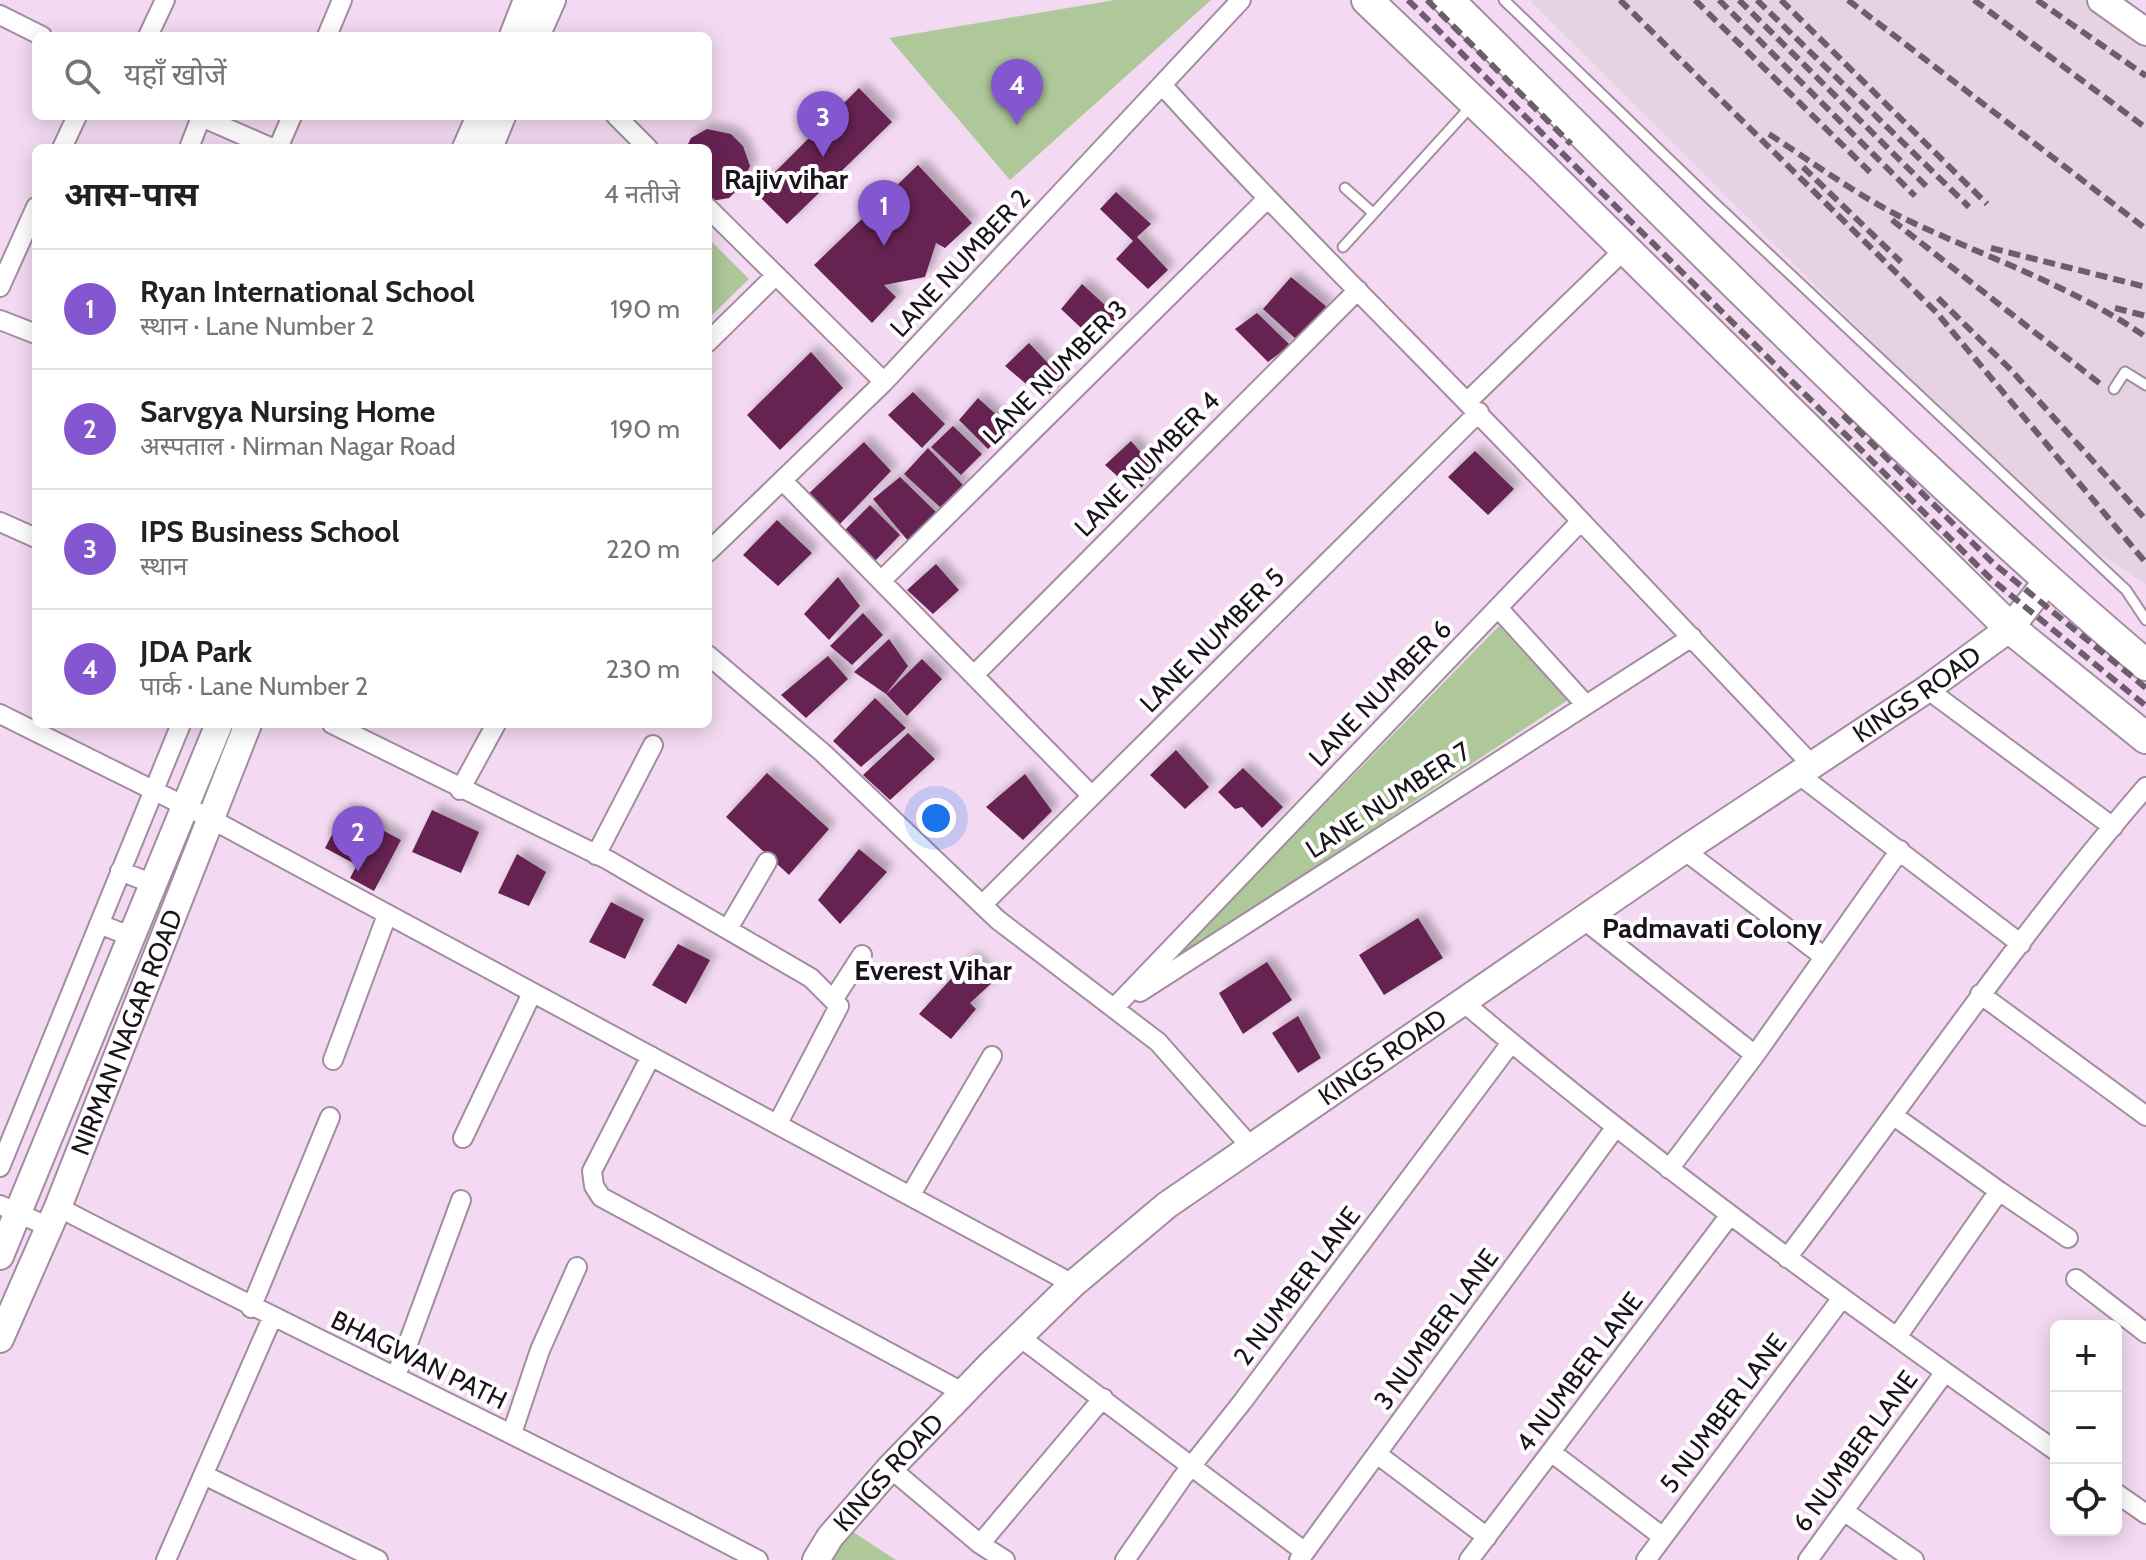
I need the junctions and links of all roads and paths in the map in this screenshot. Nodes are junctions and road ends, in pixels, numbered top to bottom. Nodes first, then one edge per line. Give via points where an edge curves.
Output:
1 (165, 0) edge
2 (342, 0) edge
3 (527, 0) edge
4 (552, 0) edge
5 (1241, 0) edge
6 (1367, 0) edge
7 (1448, 0) edge
8 (1504, 0) edge
9 (2101, 0) edge
10 (0, 15) edge
11 (34, 32) edge
12 (150, 32) edge
13 (329, 32) edge
14 (515, 32) edge
15 (538, 32) edge
16 (2146, 32) edge
17 (1163, 86) junction
18 (1475, 102) junction
19 (75, 120) edge
20 (199, 120) edge
21 (207, 120) edge
22 (290, 120) edge
23 (478, 120) edge
24 (500, 120) edge
25 (620, 120) edge
26 (64, 144) edge
27 (190, 144) edge
28 (263, 144) edge
29 (280, 144) edge
30 (468, 144) edge
31 (491, 144) edge
32 (644, 144) edge
33 (1345, 188) dead end
34 (1266, 200) junction
35 (712, 212) edge
36 (1373, 213) junction
37 (32, 216) edge
38 (1343, 247) dead end
39 (1625, 249) junction
40 (776, 275) junction
41 (0, 287) edge
42 (1358, 290) junction
43 (0, 320) edge
44 (32, 332) edge
45 (712, 338) edge
46 (884, 382) junction
47 (2146, 385) edge
48 (2114, 389) dead end
49 (1474, 407) junction
50 (783, 481) junction
51 (1581, 521) junction
52 (0, 522) edge
53 (32, 534) edge
54 (712, 548) edge
55 (881, 581) junction
56 (2047, 581) junction
57 (1498, 608) junction
58 (2146, 620) edge
59 (2010, 628) junction
60 (1692, 637) junction
61 (712, 658) edge
62 (2146, 665) edge
63 (974, 675) junction
64 (1927, 689) junction
65 (1586, 705) junction
66 (0, 714) edge
67 (179, 728) edge
68 (217, 728) edge
69 (246, 728) edge
70 (340, 728) edge
71 (494, 728) edge
72 (2146, 738) edge
73 (653, 745) dead end
74 (1804, 769) junction
75 (2146, 787) edge
76 (460, 790) junction
77 (153, 791) junction
78 (1091, 795) junction
79 (183, 806) junction
80 (211, 819) junction
81 (2113, 827) junction
82 (1684, 850) junction
83 (1900, 850) junction
84 (596, 855) junction
85 (767, 862) dead end
86 (120, 871) junction
87 (151, 883) junction
88 (982, 905) junction
89 (387, 915) junction
90 (1583, 919) junction
91 (99, 924) junction
92 (729, 927) junction
93 (130, 936) junction
94 (2021, 944) junction
95 (862, 955) dead end
96 (1823, 956) junction
97 (532, 993) junction
98 (1980, 994) junction
99 (833, 1000) junction
100 (1462, 1001) junction
101 (1114, 1008) junction
102 (1511, 1043) junction
103 (1755, 1055) junction
104 (651, 1056) junction
105 (992, 1056) dead end
106 (333, 1060) dead end
107 (1894, 1116) junction
108 (2146, 1116) edge
109 (330, 1117) dead end
110 (778, 1123) junction
111 (1615, 1128) junction
112 (463, 1138) dead end
113 (1251, 1147) junction
114 (0, 1167) edge
115 (1669, 1169) junction
116 (1999, 1191) junction
117 (910, 1196) junction
118 (461, 1200) dead end
119 (10, 1209) edge
120 (1730, 1215) junction
121 (54, 1217) junction
122 (2068, 1238) dead end
123 (0, 1256) edge
124 (1787, 1258) junction
125 (577, 1267) dead end
126 (2076, 1279) dead end
127 (1073, 1284) junction
128 (1842, 1298) junction
129 (251, 1308) junction
130 (272, 1318) junction
131 (2146, 1333) edge
132 (1897, 1337) junction
133 (1021, 1338) junction
134 (0, 1339) edge
135 (1945, 1372) junction
136 (396, 1376) junction
137 (964, 1393) junction
138 (1103, 1398) junction
139 (512, 1433) junction
140 (2050, 1447) edge
141 (1551, 1452) junction
142 (1377, 1454) junction
143 (1193, 1464) junction
144 (890, 1468) junction
145 (204, 1475) junction
146 (2122, 1497) edge
147 (1845, 1512) junction
148 (2146, 1514) edge
149 (1487, 1537) junction
150 (1663, 1537) junction
151 (980, 1544) junction
152 (1302, 1556) edge
153 (166, 1560) edge
154 (378, 1560) edge
155 (758, 1560) edge
156 (816, 1560) edge
157 (1005, 1560) edge
158 (1125, 1560) edge
159 (1469, 1560) edge
160 (1646, 1560) edge
161 (1808, 1560) edge
162 (1914, 1560) edge

1 - 12 street
2 - 13 street
3 - 14 street
4 - 15 street
5 - 17 street, LANE NUMBER 2
6 - 18 main road
7 - 56 main road
8 - 58 lane via 2126,590
9 - 16 street
10 - 11 street
17 - 34 street
17 - 46 street, LANE NUMBER 2
18 - 36 lane
18 - 39 main road
19 - 26 street
20 - 27 street
21 - 28 street
22 - 29 street
23 - 30 street
24 - 31 street
25 - 32 street
33 - 36 lane
34 - 42 street
34 - 55 street, LANE NUMBER 3
35 - 40 street
36 - 38 lane
37 - 41 street
39 - 49 street, LANE NUMBER 5
39 - 59 main road
40 - 45 street
40 - 46 street
42 - 49 street
42 - 63 street, LANE NUMBER 4
43 - 44 street
46 - 50 street, LANE NUMBER 2
47 - 48 lane via 2125,372
49 - 51 street
49 - 78 street, LANE NUMBER 5
50 - 54 street, LANE NUMBER 2
50 - 55 street
51 - 57 street, LANE NUMBER 6
51 - 60 street
52 - 53 street
55 - 63 street
56 - 59 street, KINGS ROAD
56 - 62 main road
57 - 65 street
57 - 101 street, LANE NUMBER 6
59 - 64 street, KINGS ROAD
59 - 72 main road
60 - 65 street, LANE NUMBER 7
60 - 74 street
61 - 88 street via 823,753
63 - 78 street
64 - 74 street, KINGS ROAD
64 - 81 street
65 - 101 street, LANE NUMBER 7
66 - 77 street
67 - 77 street
68 - 79 street, NIRMAN NAGAR ROAD
69 - 80 street, NIRMAN NAGAR ROAD
70 - 76 street
71 - 76 street
73 - 84 street
74 - 82 street, KINGS ROAD
74 - 83 street
75 - 81 street
76 - 84 street
77 - 79 street
77 - 86 street
78 - 88 street, LANE NUMBER 5
79 - 80 street
79 - 87 street, NIRMAN NAGAR ROAD
80 - 89 street
80 - 121 street, NIRMAN NAGAR ROAD
81 - 94 street
82 - 90 street, KINGS ROAD
82 - 96 street
83 - 94 street
83 - 96 street
84 - 92 street
85 - 92 street
86 - 87 street
86 - 91 street
87 - 93 street, NIRMAN NAGAR ROAD
88 - 101 street
89 - 97 street
89 - 106 street
90 - 100 street, KINGS ROAD
90 - 103 street
91 - 93 street
91 - 114 street
92 - 99 street via 811,978
93 - 119 street, NIRMAN NAGAR ROAD
94 - 98 street
95 - 99 street
96 - 103 street
97 - 104 street
97 - 112 street
98 - 107 street
98 - 108 street
99 - 110 street via 839,1006
100 - 102 street
100 - 113 street, KINGS ROAD
101 - 113 street via 1158,1042
102 - 111 street
102 - 143 street, 2 NUMBER LANE
103 - 115 street
104 - 110 street
104 - 137 street via 592,1171 601,1197
105 - 117 street
107 - 116 street
107 - 124 street
109 - 129 street
110 - 117 street
111 - 115 street
111 - 142 street, 3 NUMBER LANE
113 - 127 street, KINGS ROAD via 1167,1205
115 - 120 street
116 - 122 street
116 - 132 street
117 - 127 street
118 - 136 street
119 - 121 street, BHAGWAN PATH
119 - 123 street, NIRMAN NAGAR ROAD
120 - 124 street
120 - 141 street, 4 NUMBER LANE
121 - 129 street, BHAGWAN PATH
121 - 134 street, NIRMAN NAGAR ROAD
124 - 128 street
125 - 139 street via 540,1350
126 - 131 street
127 - 133 street, KINGS ROAD
128 - 132 street
128 - 150 street, 5 NUMBER LANE
129 - 130 street, BHAGWAN PATH
130 - 136 street, BHAGWAN PATH
130 - 145 street
132 - 135 street
133 - 137 street, KINGS ROAD
133 - 138 street
135 - 140 street
135 - 147 street, 6 NUMBER LANE
136 - 139 street, BHAGWAN PATH
137 - 144 street, KINGS ROAD
138 - 143 street
138 - 151 street
139 - 155 street, BHAGWAN PATH
141 - 149 street, 4 NUMBER LANE
141 - 150 street
142 - 149 street
142 - 152 street, 3 NUMBER LANE
143 - 152 street
143 - 158 street, 2 NUMBER LANE
144 - 151 street
144 - 156 street, KINGS ROAD
145 - 153 street
145 - 154 street
146 - 148 street
147 - 161 street, 6 NUMBER LANE
147 - 162 street
149 - 159 street, 4 NUMBER LANE
150 - 160 street, 5 NUMBER LANE
151 - 157 street

